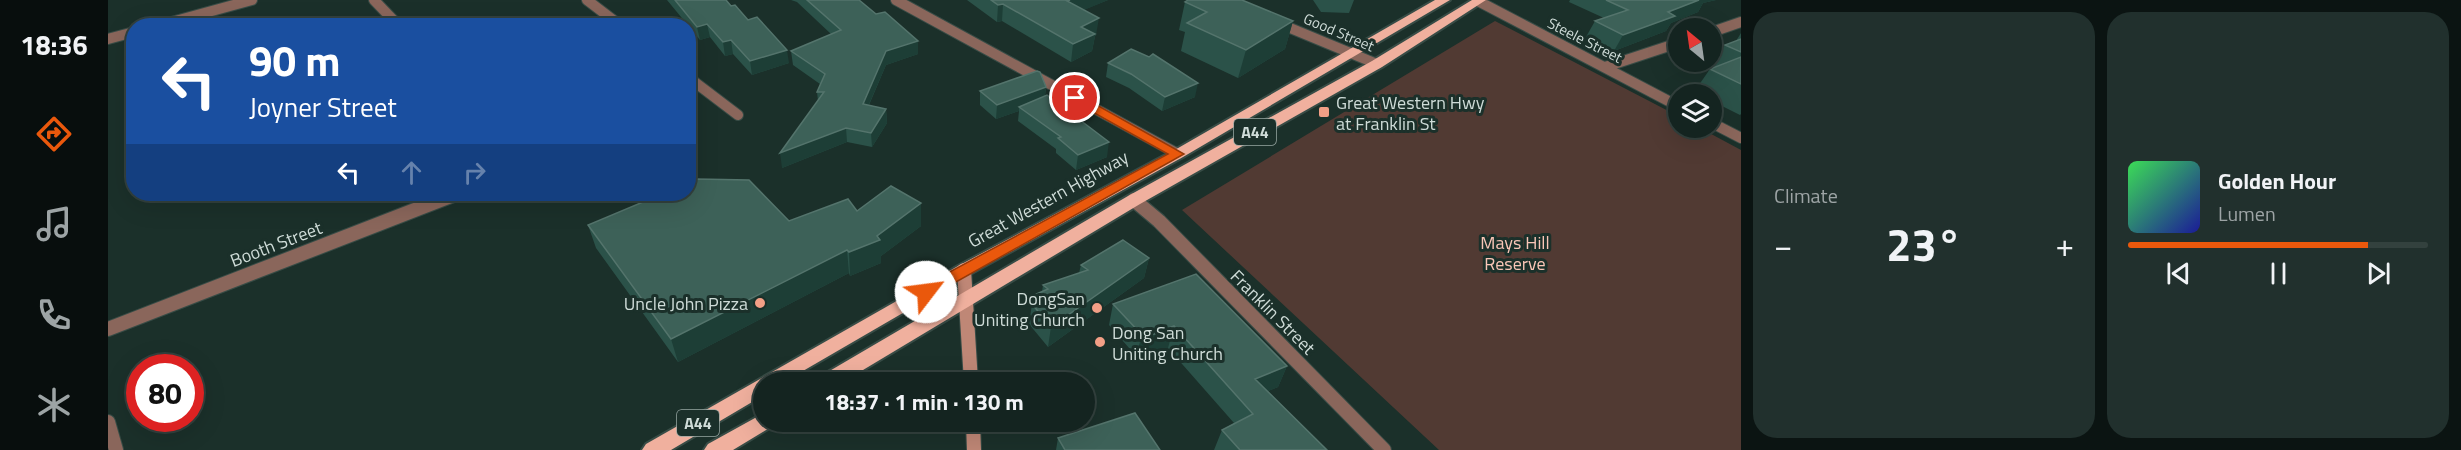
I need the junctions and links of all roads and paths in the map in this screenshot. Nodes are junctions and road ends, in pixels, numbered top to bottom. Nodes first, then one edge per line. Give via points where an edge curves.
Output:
1 (252, 0) edge
2 (374, 0) edge
3 (587, 0) edge
4 (896, 0) edge
5 (1444, 0) edge
6 (1479, 1) edge
7 (1266, 17) edge
8 (186, 18) edge
9 (391, 18) edge
10 (611, 18) edge
11 (1741, 22) edge
12 (1722, 29) edge
13 (126, 34) edge
14 (108, 39) edge
15 (1668, 46) edge
16 (1351, 53) junction
17 (1377, 64) junction
18 (1605, 68) junction
19 (696, 83) edge
20 (1668, 101) edge
21 (738, 115) dead end
22 (1722, 128) edge
23 (1741, 138) edge
24 (1178, 154) junction
25 (1134, 200) junction
26 (438, 201) edge
27 (964, 270) junction
28 (966, 300) junction
29 (108, 328) edge
30 (786, 372) edge
31 (845, 372) edge
32 (970, 372) edge
33 (753, 391) edge
34 (108, 422) edge
35 (753, 427) edge
36 (973, 432) edge
37 (116, 450) edge
38 (653, 450) edge
39 (714, 450) edge
40 (974, 450) edge
41 (1384, 450) edge

1 - 8 street
2 - 9 street
3 - 10 street
4 - 24 street
5 - 16 highway, Great Western Highway / A44
6 - 17 highway, A44
6 - 18 street, Steele Street
7 - 16 street, Good Street
11 - 12 street
13 - 14 street
15 - 18 street
16 - 17 street, Good Street
16 - 24 highway, Great Western Highway / A44
17 - 25 highway, A44
18 - 20 street, Steele Street
19 - 21 street
22 - 23 street
24 - 27 highway, Great Western Highway / A44
25 - 28 highway, A44
25 - 41 street, Franklin Street
26 - 29 street, Booth Street
27 - 28 main road
27 - 30 highway, Great Western Highway / A44
28 - 31 highway, A44
28 - 32 main road
33 - 38 highway, A44
34 - 37 street
35 - 39 highway, A44
36 - 40 main road

